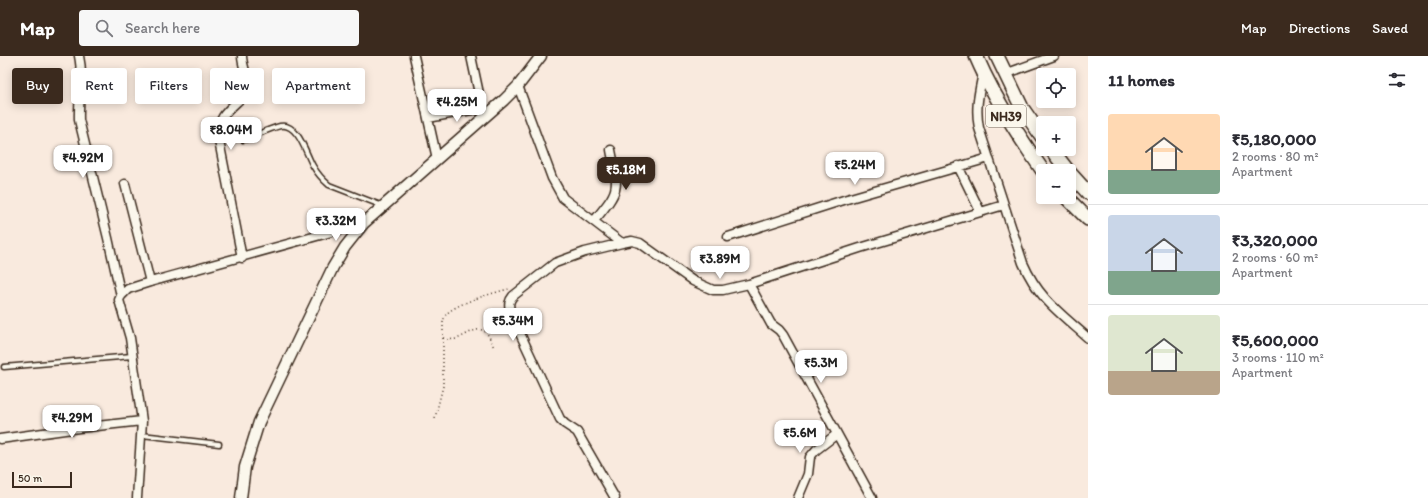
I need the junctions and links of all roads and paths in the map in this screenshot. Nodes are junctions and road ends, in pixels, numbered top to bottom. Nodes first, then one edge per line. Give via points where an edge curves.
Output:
1 (79, 56) edge
2 (242, 56) edge
3 (414, 56) edge
4 (471, 56) edge
5 (541, 56) edge
6 (976, 56) edge
7 (997, 56) edge
8 (1054, 56) edge
9 (983, 73) junction
10 (1005, 74) junction
11 (518, 86) junction
12 (483, 113) junction
13 (428, 118) junction
14 (1036, 128) edge
15 (243, 140) dead end
16 (611, 150) dead end
17 (1057, 156) edge
18 (989, 158) junction
19 (437, 159) junction
20 (1038, 164) edge
21 (1063, 164) edge
22 (958, 166) junction
23 (1076, 179) edge
24 (125, 184) dead end
25 (1088, 193) edge
26 (1073, 204) edge
27 (1004, 205) junction
28 (383, 206) junction
29 (980, 211) junction
30 (1088, 219) edge
31 (594, 221) junction
32 (364, 223) junction
33 (728, 237) dead end
34 (622, 243) junction
35 (242, 258) junction
36 (150, 282) junction
37 (529, 283) junction
38 (749, 284) junction
39 (121, 296) junction
40 (444, 338) junction
41 (1088, 338) edge
42 (494, 348) dead end
43 (133, 356) junction
44 (4, 366) dead end
45 (435, 418) dead end
46 (142, 421) junction
47 (837, 434) junction
48 (142, 435) junction
49 (0, 439) edge
50 (219, 444) dead end
51 (137, 498) edge
52 (241, 498) edge
53 (615, 498) edge
54 (798, 498) edge
55 (872, 498) edge

1 - 39 street via 80,126
2 - 35 street via 247,78 246,91 221,118 218,136
3 - 13 street
4 - 12 street
5 - 11 street
6 - 9 highway, NH39
7 - 10 highway, NH39
8 - 10 street
9 - 18 street via 977,99 977,117
9 - 20 highway, NH39 via 1001,108
10 - 14 highway, NH39 via 1022,108
11 - 12 street
11 - 31 street via 558,190 571,206
12 - 13 street
12 - 19 street
13 - 19 street
15 - 28 lane via 281,126 288,126 298,135 322,179
16 - 31 street via 617,187 612,199
17 - 21 highway
18 - 22 street
18 - 27 street
19 - 28 street
22 - 29 street
22 - 33 street
23 - 25 highway
24 - 36 street
26 - 30 highway
27 - 29 street
27 - 41 street via 1023,263 1036,289
28 - 32 street
29 - 38 street
31 - 34 street
32 - 35 street
32 - 52 street via 333,267 260,422 245,467
34 - 37 street via 555,263
34 - 38 street via 640,243 706,288 723,290
35 - 36 street
36 - 39 street via 128,289
37 - 40 path via 484,296 450,310 443,322
37 - 53 street via 509,301 510,312 560,419 578,432
38 - 47 street via 771,324 783,335
39 - 43 street via 120,305
40 - 42 path via 455,339 480,330 488,336
40 - 45 path via 443,386
43 - 44 lane
43 - 46 street
46 - 48 street
46 - 49 street
47 - 54 street via 810,457 808,474
47 - 55 street
48 - 50 lane
48 - 51 street

